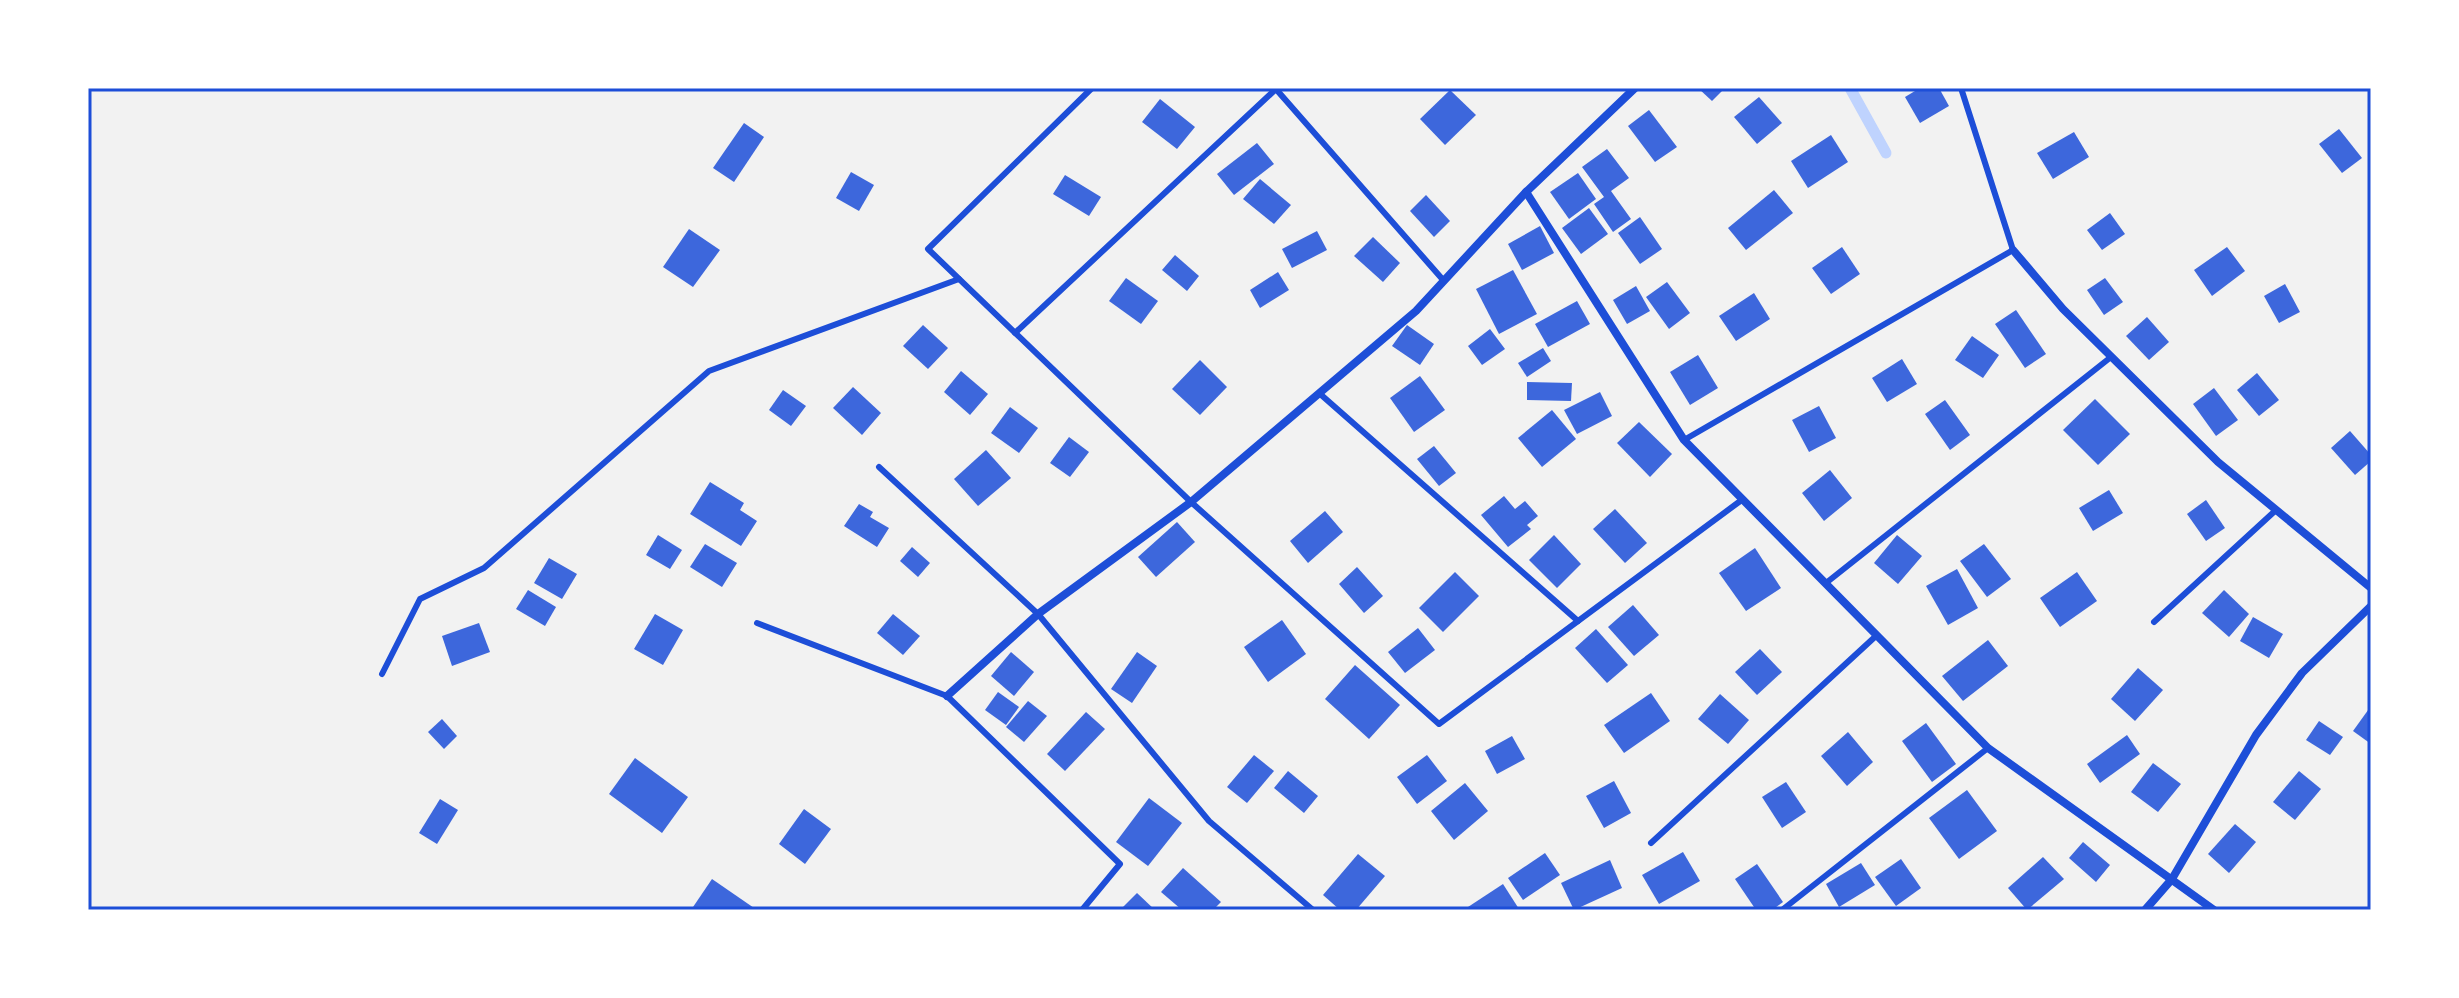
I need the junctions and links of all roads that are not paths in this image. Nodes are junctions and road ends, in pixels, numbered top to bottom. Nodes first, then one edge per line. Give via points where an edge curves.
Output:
1 (1092, 88) edge
2 (1276, 88) edge
3 (1635, 88) edge
4 (1961, 88) edge
5 (1526, 192) junction
6 (2013, 250) junction
7 (959, 279) junction
8 (1444, 281) junction
9 (1015, 333) junction
10 (2111, 357) junction
11 (1319, 393) junction
12 (1684, 440) junction
13 (879, 467) dead end
14 (1743, 499) junction
15 (1191, 502) junction
16 (2276, 510) junction
17 (1826, 583) junction
18 (2371, 588) edge
19 (2371, 606) edge
20 (1038, 614) junction
21 (1578, 621) junction
22 (2154, 622) dead end
23 (757, 623) dead end
24 (1877, 635) junction
25 (382, 674) dead end
26 (947, 696) junction
27 (1988, 748) junction
28 (1651, 843) dead end
29 (2172, 879) junction
30 (1082, 910) edge
31 (1313, 910) edge
32 (1782, 910) edge
33 (2145, 910) edge
34 (2214, 910) edge

1 - 7 lane via 928,249
2 - 8 lane
2 - 9 lane
3 - 5 street
4 - 6 lane
5 - 8 street
5 - 12 street
6 - 10 street
6 - 12 lane
7 - 9 lane
7 - 25 lane via 709,371 484,568 420,599
8 - 11 street
9 - 15 lane
10 - 16 street via 2218,462
10 - 17 lane
11 - 15 street
11 - 21 lane
12 - 14 street
13 - 20 lane
14 - 17 street
14 - 21 lane
15 - 20 street
15 - 21 lane via 1439,724
16 - 18 street
16 - 22 lane
17 - 24 street
19 - 29 street via 2302,673 2256,735
20 - 26 street
20 - 31 lane via 1209,821
23 - 26 lane
24 - 27 street
24 - 28 lane
26 - 30 lane via 1120,864
27 - 29 street
27 - 32 lane
29 - 33 street
29 - 34 street

